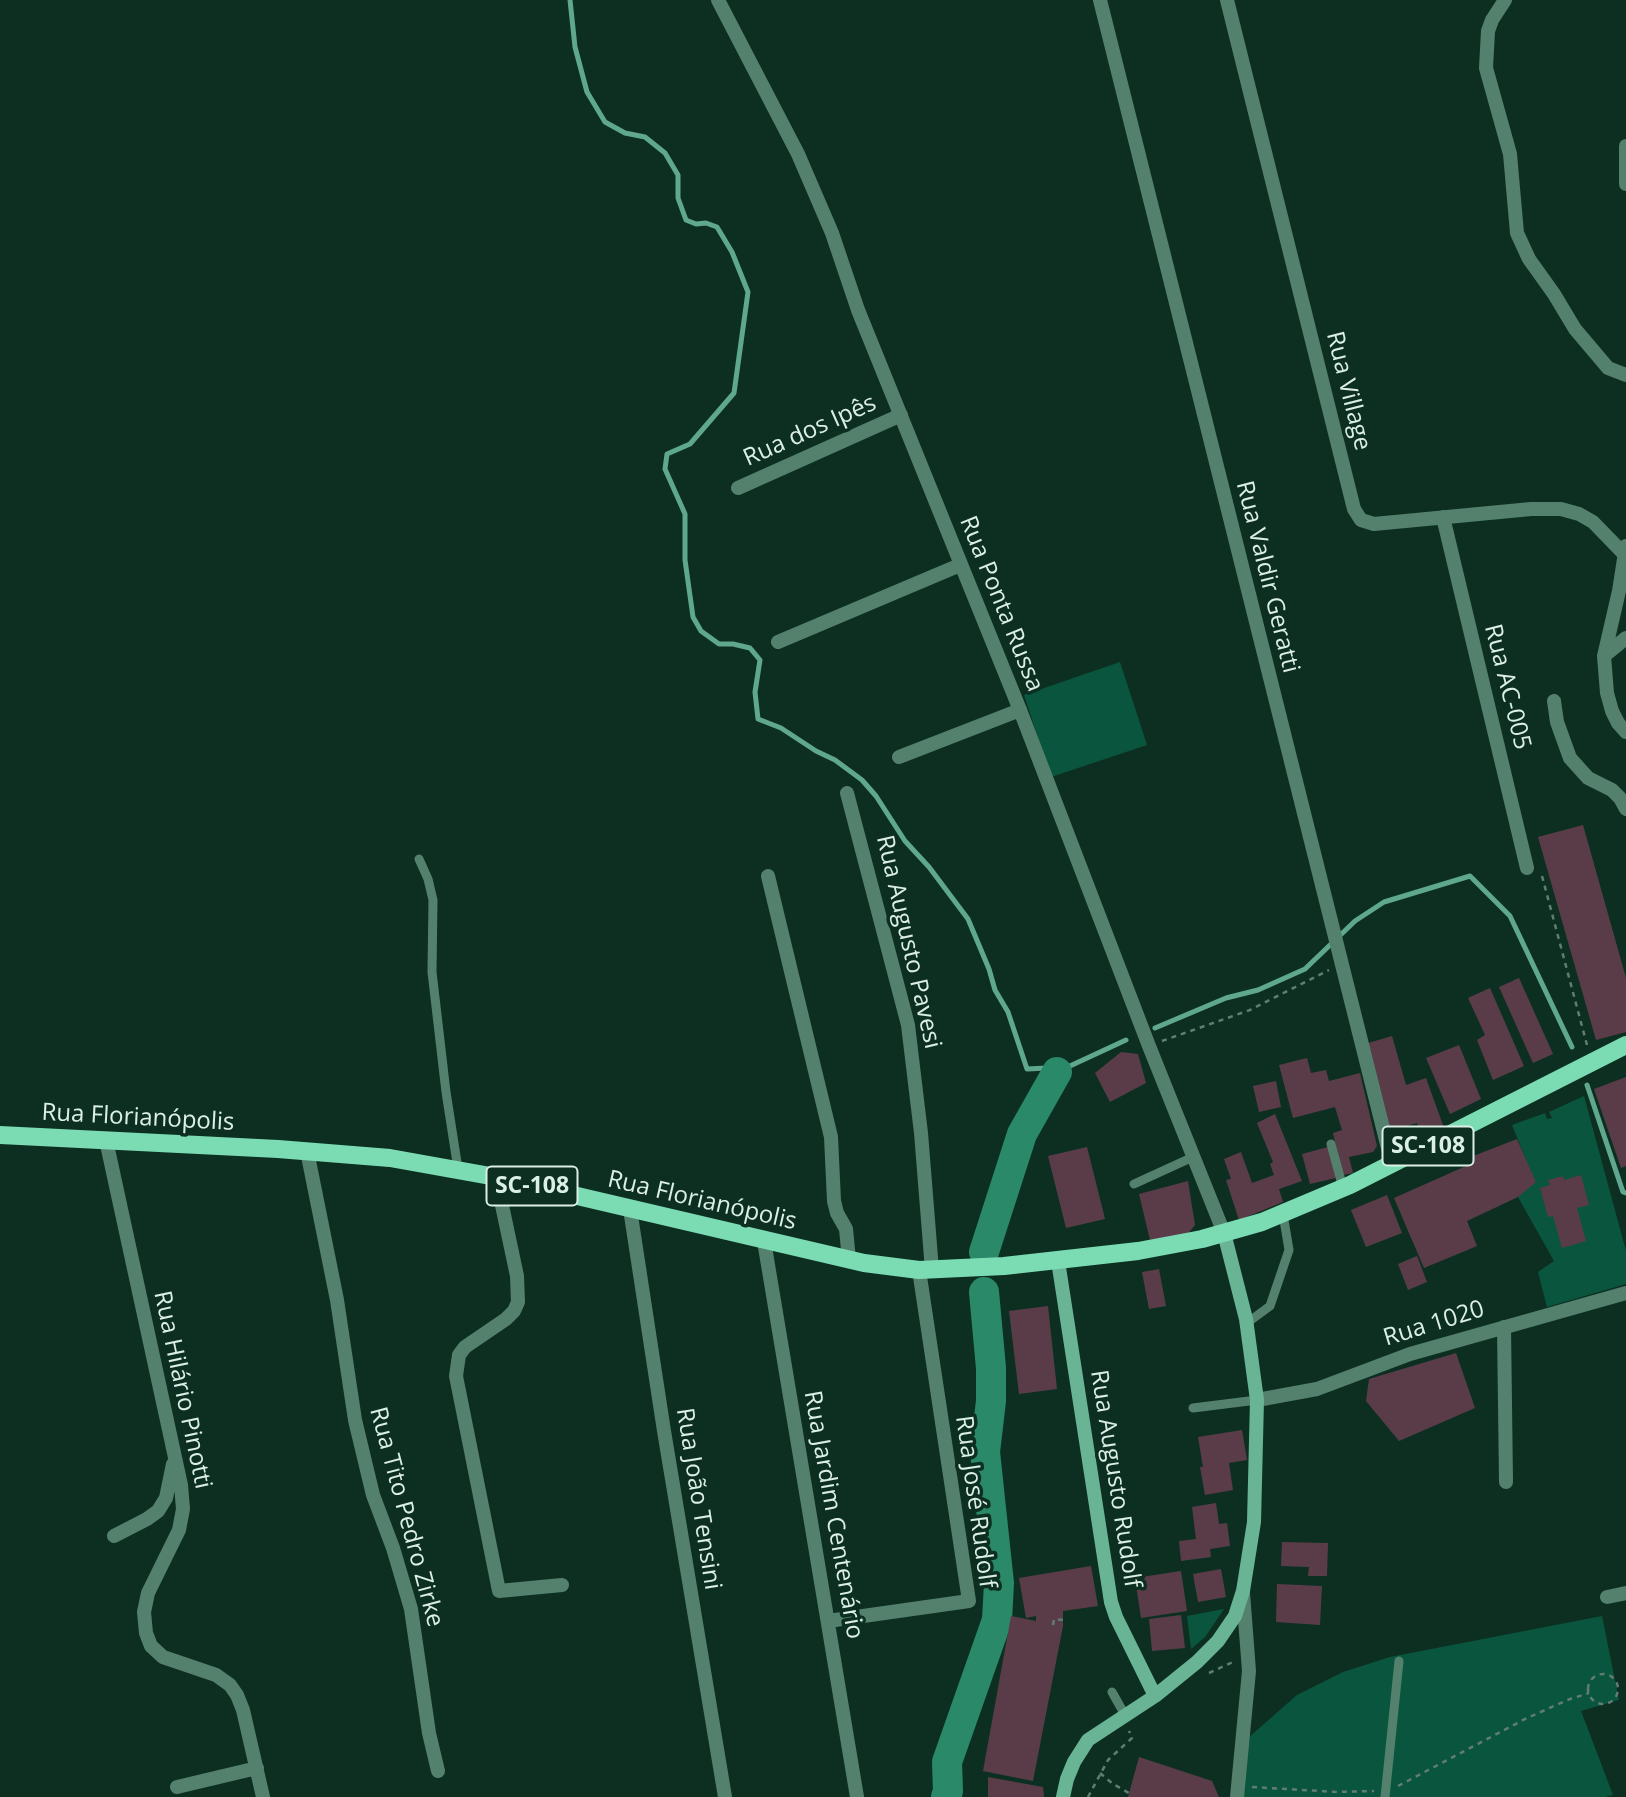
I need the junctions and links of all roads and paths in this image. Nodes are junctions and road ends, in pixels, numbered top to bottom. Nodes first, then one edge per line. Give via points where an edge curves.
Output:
1 (718, 0) edge
2 (1100, 0) edge
3 (1227, 0) edge
4 (1505, 0) edge
5 (1626, 146) edge
6 (1626, 184) edge
7 (1626, 375) edge
8 (901, 415) junction
9 (738, 488) dead end
10 (1443, 517) junction
11 (1625, 550) edge
12 (960, 565) junction
13 (1626, 639) edge
14 (778, 642) dead end
15 (1604, 656) junction
16 (1554, 701) dead end
17 (1020, 710) junction
18 (1626, 732) edge
19 (899, 757) dead end
20 (847, 793) dead end
21 (1626, 808) edge
22 (419, 859) dead end
23 (1527, 867) joint
24 (768, 876) dead end
25 (1339, 956) junction
26 (1626, 1045) edge
27 (1149, 1046) junction
28 (1592, 1061) junction
29 (0, 1135) edge
30 (106, 1140) junction
31 (1331, 1143) dead end
32 (307, 1151) junction
33 (1193, 1157) junction
34 (1392, 1164) junction
35 (458, 1169) junction
36 (496, 1177) junction
37 (1134, 1184) dead end
38 (1343, 1188) junction
39 (630, 1209) junction
40 (1283, 1214) junction
41 (1224, 1233) junction
42 (764, 1241) junction
43 (849, 1260) junction
44 (1058, 1261) junction
45 (926, 1270) junction
46 (1626, 1293) edge
47 (1247, 1323) junction
48 (1504, 1327) junction
49 (1257, 1400) junction
50 (1193, 1408) dead end
51 (174, 1448) junction
52 (1506, 1482) dead end
53 (114, 1536) dead end
54 (562, 1585) dead end
55 (1242, 1591) junction
56 (1626, 1593) edge
57 (1607, 1597) dead end
58 (1063, 1620) dead end
59 (828, 1621) junction
60 (1053, 1625) dead end
61 (1399, 1661) dead end
62 (1112, 1692) dead end
63 (1589, 1693) junction
64 (1155, 1696) junction
65 (1125, 1715) junction
66 (1129, 1731) dead end
67 (257, 1768) junction
68 (438, 1771) dead end
69 (1100, 1773) junction
70 (177, 1787) dead end
71 (1251, 1787) dead end
72 (1395, 1787) dead end
73 (1375, 1791) dead end
74 (1129, 1793) dead end
75 (263, 1797) edge
76 (725, 1797) edge
77 (857, 1797) edge
78 (1063, 1797) edge
79 (1088, 1797) edge
80 (1237, 1797) edge
81 (1385, 1797) edge

1 - 8 street, Rua Ponta Russa via 798,154
2 - 25 street, Rua Valdir Geratti
3 - 10 street, Rua Village via 1354,509 1361,520 1374,524
4 - 7 street via 1488,31 1486,68 1510,154 1517,233 1575,329 1608,368
5 - 6 street
8 - 9 street, Rua dos Ipês
8 - 12 street, Rua Ponta Russa
10 - 11 street, Rua Village via 1561,509 1593,522
10 - 23 street, Rua AC-005
11 - 15 street
12 - 14 street
12 - 17 street, Rua Ponta Russa
13 - 15 street
15 - 18 street via 1612,711
16 - 21 street via 1570,758 1588,778 1612,790
17 - 19 street
17 - 27 street, Rua Ponta Russa
20 - 45 street, Rua Augusto Pavesi via 908,1026 921,1133
22 - 35 lane via 433,900 432,972
23 - 28 path via 1538,870 1544,879
24 - 43 street via 831,1137 834,1201 846,1229
25 - 27 path via 1250,1010
25 - 34 street, Rua Valdir Geratti
26 - 28 main road, SC-108
27 - 33 street, Rua Ponta Russa
28 - 34 main road, SC-108
29 - 30 main road, Rua Florianópolis / SC-108
30 - 32 main road, Rua Florianópolis / SC-108
30 - 51 street, Rua Hilário Pinotti
31 - 38 lane
32 - 35 main road, Rua Florianópolis / SC-108
32 - 68 street, Rua Tito Pedro Zirke via 358,1431 373,1495 411,1609
33 - 37 lane
33 - 41 street, Rua Ponta Russa
34 - 38 main road, SC-108
35 - 36 main road, Rua Florianópolis / SC-108
36 - 39 main road, Rua Florianópolis / SC-108
36 - 54 street via 517,1276 518,1302 506,1319 459,1355 457,1385 499,1591
38 - 40 main road, SC-108
39 - 42 main road, Rua Florianópolis / SC-108
39 - 76 street, Rua João Tensini
40 - 41 main road, SC-108
40 - 47 lane via 1289,1250 1270,1306
41 - 44 main road, Rua Florianópolis / SC-108
41 - 47 main road
42 - 43 main road, Rua Florianópolis / SC-108
42 - 59 street, Rua Jardim Centenário
43 - 45 main road, Rua Florianópolis / SC-108
44 - 45 main road, Rua Florianópolis / SC-108
44 - 64 main road, Rua Augusto Rudolf via 1111,1602
45 - 59 street, Rua José Rudolf via 969,1601
46 - 48 street, Rua 1020
47 - 49 main road
48 - 49 street, Rua 1020 via 1397,1358 1317,1389
48 - 52 street
49 - 50 lane
49 - 55 main road via 1254,1522
51 - 53 street via 171,1479 158,1511
51 - 67 street, Rua Hilário Pinotti via 183,1510 172,1548 148,1593 146,1633 163,1657 216,1675 230,1685 243,1710
55 - 64 main road via 1235,1616 1218,1641
55 - 80 street via 1249,1671
56 - 57 street
58 - 60 path via 1054,1619
59 - 77 street, Rua Jardim Centenário
61 - 81 lane
62 - 65 lane
63 - 63 path via 1589,1683 1601,1674 1611,1676 1617,1684 1616,1698 1608,1704 1598,1704
63 - 72 path via 1527,1718
64 - 65 main road
65 - 78 main road via 1069,1758
66 - 69 path via 1132,1738
67 - 70 street
67 - 75 street, Rua Hilário Pinotti
69 - 74 path
69 - 79 path
71 - 73 path

